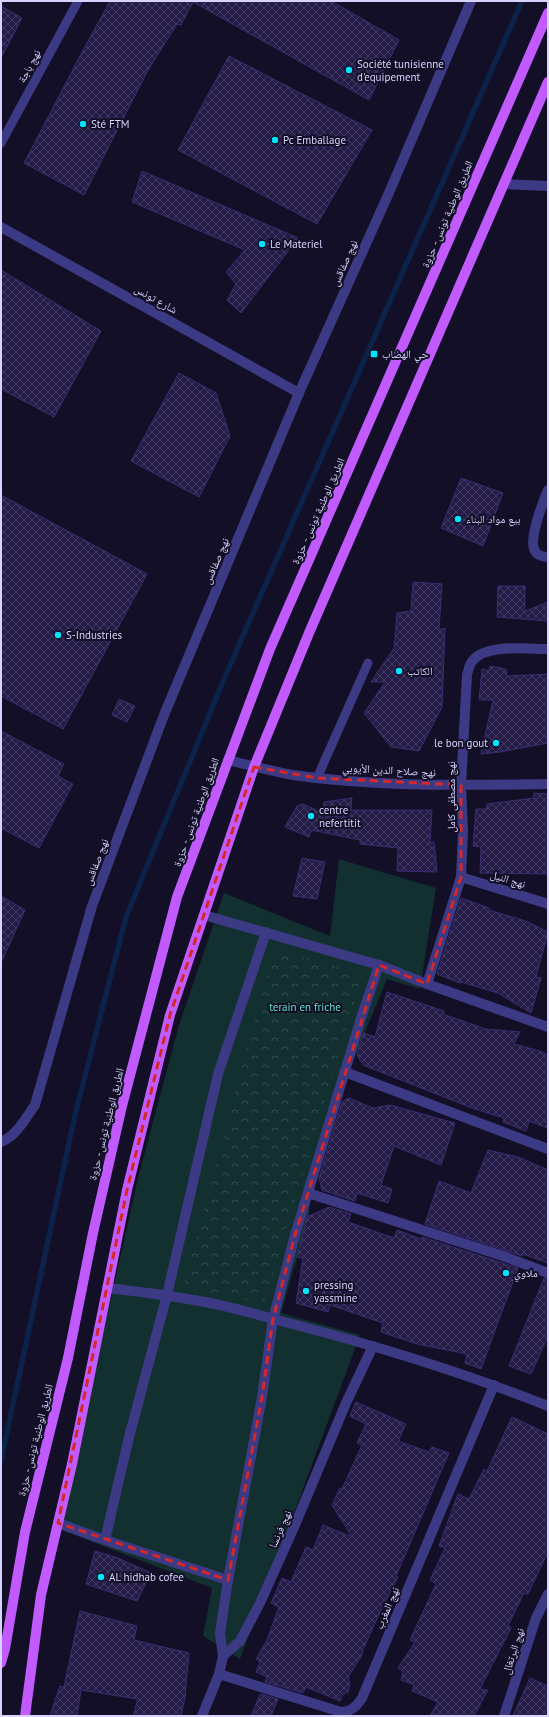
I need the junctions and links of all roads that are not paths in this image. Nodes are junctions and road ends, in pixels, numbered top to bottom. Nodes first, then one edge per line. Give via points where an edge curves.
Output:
1 (78, 1) edge
2 (471, 1) edge
3 (548, 13) edge
4 (548, 82) edge
5 (1, 143) edge
6 (504, 184) junction
7 (548, 186) edge
8 (1, 228) edge
9 (299, 393) junction
10 (548, 490) edge
11 (548, 557) edge
12 (548, 649) edge
13 (368, 664) dead end
14 (228, 760) junction
15 (254, 767) junction
16 (317, 778) junction
17 (548, 784) edge
18 (461, 785) junction
19 (461, 877) junction
20 (548, 904) edge
21 (204, 915) junction
22 (266, 932) junction
23 (379, 965) junction
24 (427, 984) junction
25 (548, 1027) edge
26 (345, 1072) junction
27 (5, 1140) edge
28 (548, 1150) edge
29 (308, 1193) junction
30 (548, 1273) edge
31 (107, 1288) junction
32 (167, 1295) junction
33 (273, 1319) junction
34 (373, 1346) junction
35 (494, 1385) junction
36 (548, 1406) edge
37 (58, 1523) junction
38 (105, 1540) junction
39 (228, 1580) junction
40 (548, 1594) edge
41 (3, 1646) edge
42 (223, 1656) junction
43 (1, 1663) edge
44 (219, 1674) junction
45 (25, 1716) edge
46 (202, 1716) edge
47 (504, 1716) edge

1 - 5 lane, نهج باجة
2 - 9 street, نهج صفاقس
3 - 14 main road, الطريق الوطنية تونس - حزوة via 270,649
4 - 6 main road
6 - 7 street
6 - 15 main road
8 - 9 street, شارع تونس
9 - 27 street, نهج صفاقس via 164,715 95,898 35,1105 18,1130
10 - 11 street via 532,541 535,551 542,557
12 - 18 street, نهج مصطفى كامل via 493,650 480,655 470,663 467,675
13 - 16 lane
14 - 15 street, نهج صلاح الدين الأيوبي
14 - 41 main road, الطريق الوطنية تونس - حزوة via 177,896 122,1106 68,1358 25,1532
15 - 16 street, نهج صلاح الدين الأيوبي
15 - 21 main road
16 - 18 street, نهج صلاح الدين الأيوبي
17 - 18 street, نهج صلاح الدين الأيوبي
18 - 19 street, نهج مصطفى كامل
19 - 20 street, نهج النيل
19 - 24 street, نهج مصطفى كامل
21 - 22 street
21 - 31 main road via 170,1015 127,1190
22 - 23 street
22 - 32 street via 218,1074
23 - 24 street
23 - 26 street
24 - 25 street
26 - 28 street
26 - 29 street
29 - 30 street
29 - 33 street
31 - 32 street
31 - 37 main road
32 - 33 street via 216,1304
32 - 38 street via 129,1437
33 - 34 street
33 - 39 street via 262,1397
34 - 35 street
34 - 42 street, نهج فرنسا via 260,1604 240,1641
35 - 36 street
35 - 44 street, نهج المغرب via 362,1698 356,1706 349,1712 341,1712
37 - 38 street
37 - 45 main road via 42,1595
38 - 39 street
39 - 42 street via 220,1633
40 - 47 street, نهج البرتغال via 536,1618
41 - 43 main road, الطريق الوطنية تونس - حزوة
42 - 44 street
44 - 46 street

